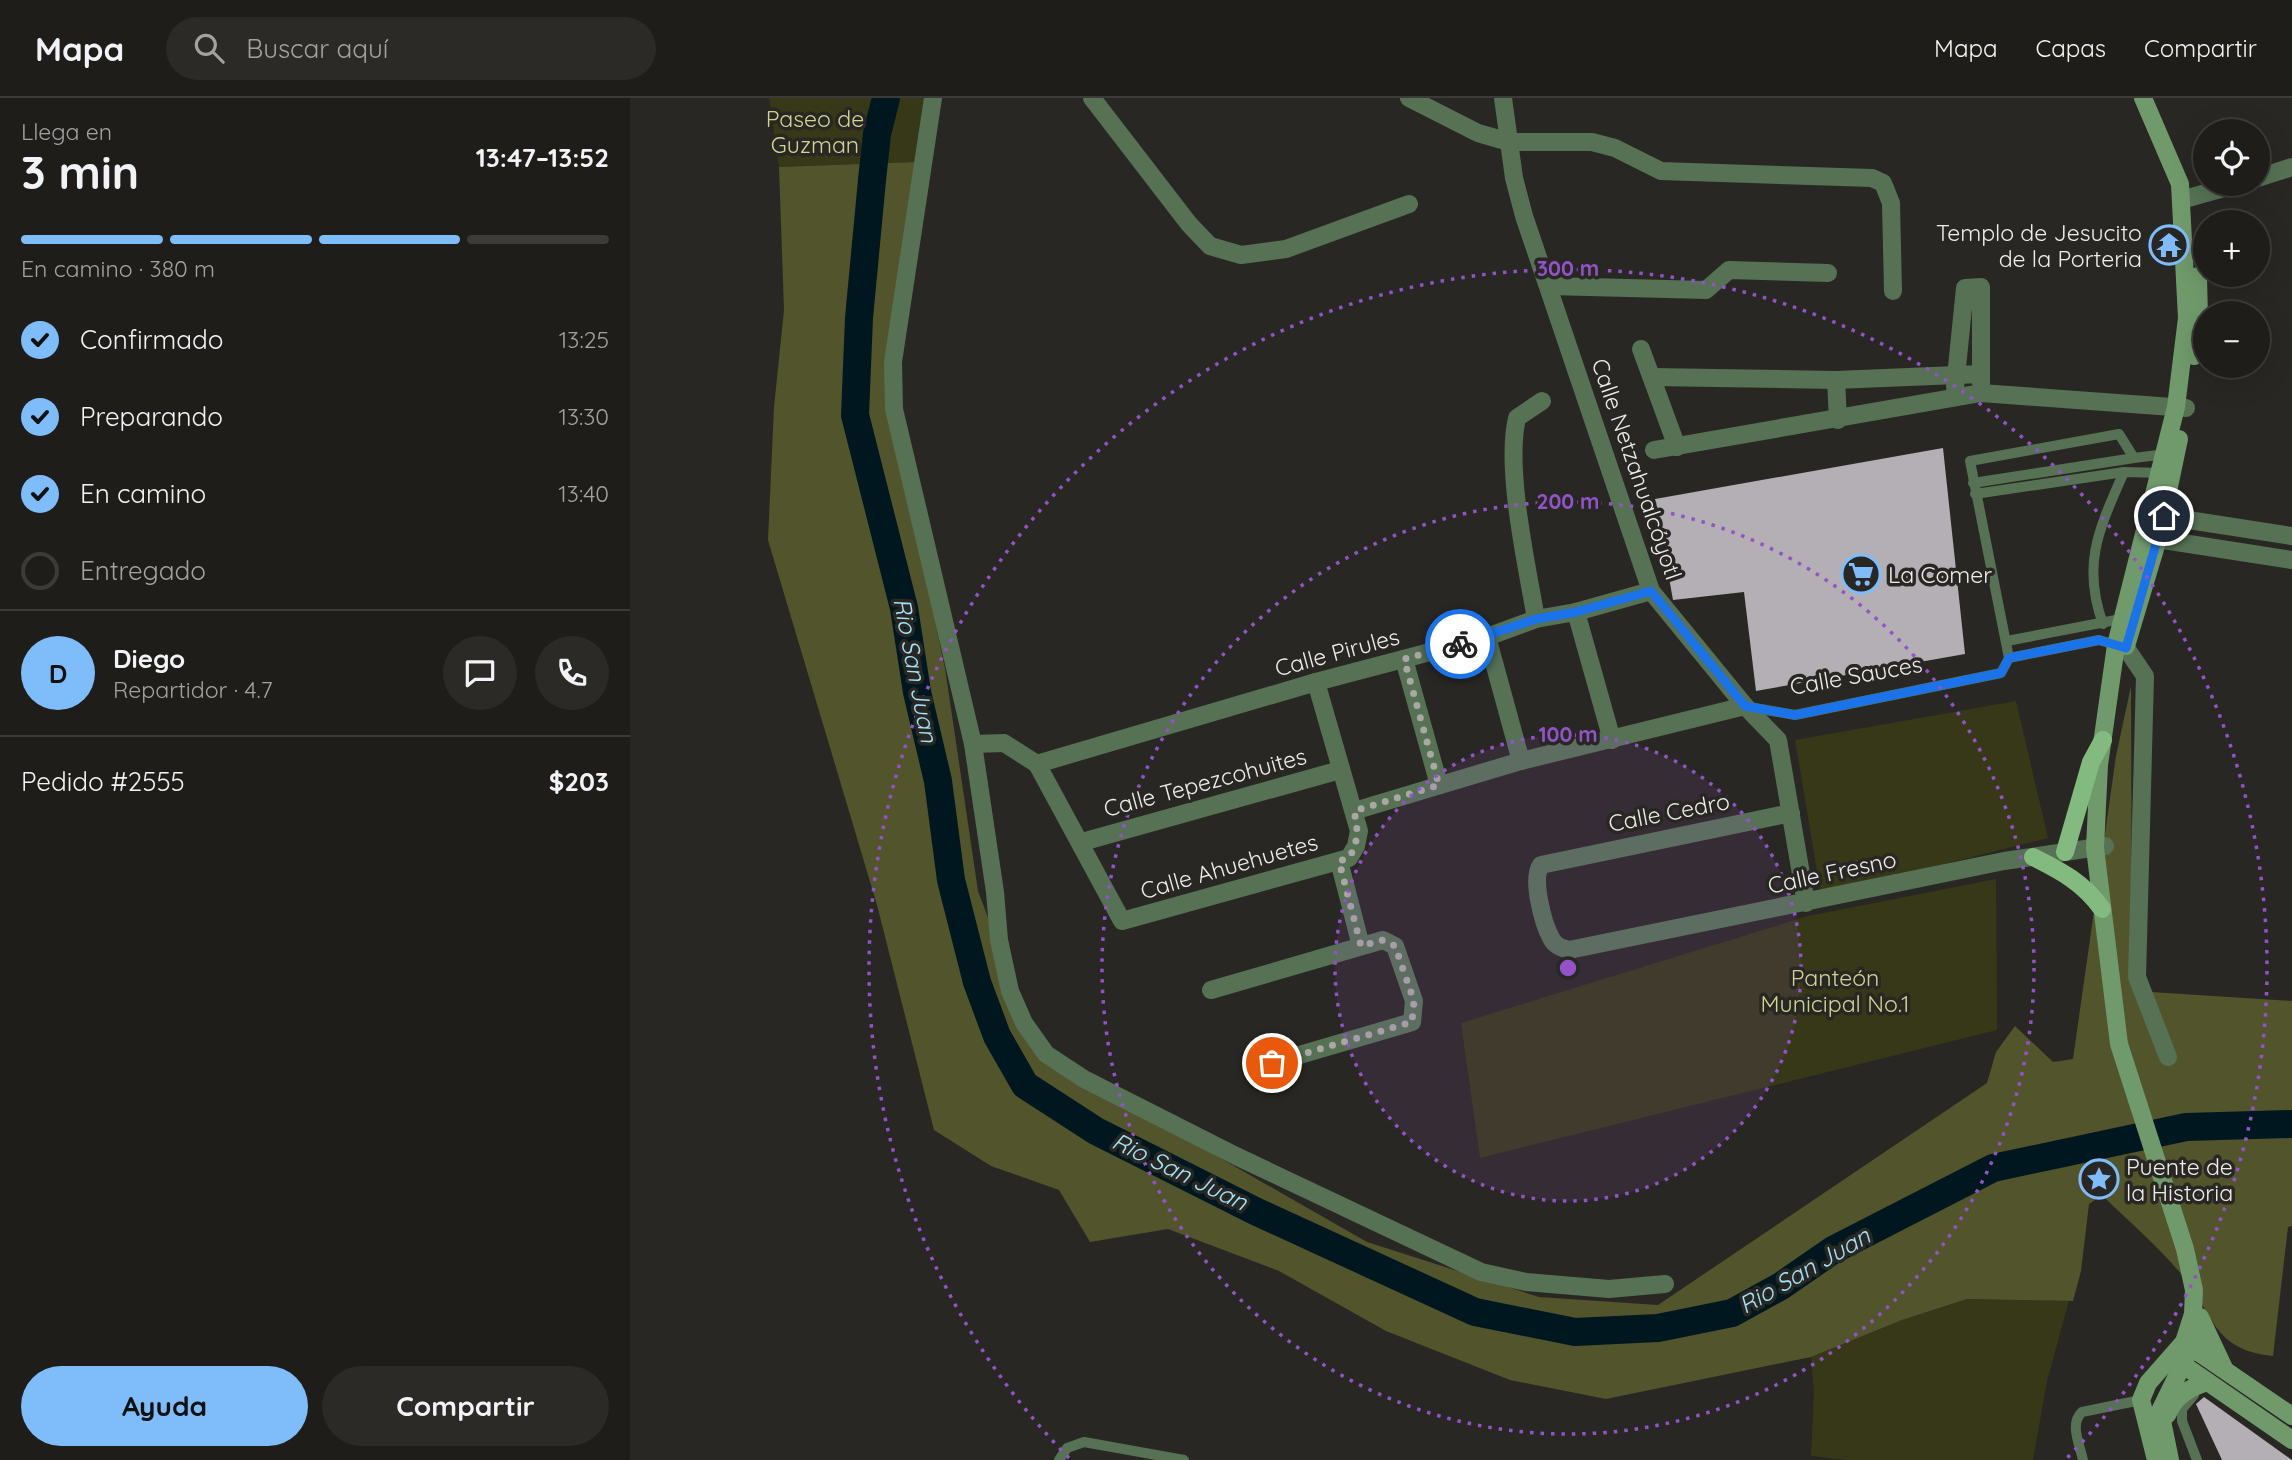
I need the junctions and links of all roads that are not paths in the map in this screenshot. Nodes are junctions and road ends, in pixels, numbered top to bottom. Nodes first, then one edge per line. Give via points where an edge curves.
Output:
1 (933, 98) edge
2 (1092, 98) edge
3 (1409, 98) edge
4 (1503, 98) edge
5 (2143, 98) edge
6 (2155, 98) edge
7 (1508, 142) junction
8 (2292, 167) edge
9 (2270, 174) edge
10 (2194, 196) edge
11 (2187, 198) junction
12 (1409, 204) dead end
13 (1828, 273) dead end
14 (1549, 286) junction
15 (1893, 291) dead end
16 (1641, 349) dead end
17 (1981, 373) junction
18 (1955, 376) junction
19 (1652, 377) junction
20 (1836, 380) junction
21 (1981, 393) junction
22 (1955, 397) junction
23 (1542, 401) dead end
24 (2181, 407) junction
25 (1838, 421) junction
26 (1677, 447) junction
27 (1654, 450) dead end
28 (2170, 454) junction
29 (2133, 458) junction
30 (2124, 471) junction
31 (2166, 473) junction
32 (1974, 488) junction
33 (2157, 515) junction
34 (2292, 536) edge
35 (2151, 538) junction
36 (2292, 560) edge
37 (1651, 591) junction
38 (1576, 612) junction
39 (1536, 619) junction
40 (2121, 619) junction
41 (2103, 624) junction
42 (1488, 637) junction
43 (2007, 641) junction
44 (2121, 646) junction
45 (2009, 658) junction
46 (1404, 659) junction
47 (1316, 682) junction
48 (1745, 706) junction
49 (1612, 740) junction
50 (2103, 740) junction
51 (973, 744) junction
52 (1521, 761) junction
53 (1037, 764) junction
54 (1340, 770) junction
55 (1439, 785) junction
56 (1354, 811) junction
57 (1791, 813) junction
58 (1082, 842) junction
59 (2100, 847) junction
60 (2065, 852) junction
61 (2033, 857) junction
62 (1344, 859) junction
63 (1807, 903) junction
64 (2102, 909) junction
65 (1361, 946) junction
66 (1569, 950) joint
67 (1212, 990) dead end
68 (2124, 1041) junction
69 (2168, 1057) dead end
70 (1272, 1063) dead end
71 (2188, 1247) junction
72 (1665, 1284) dead end
73 (2200, 1317) junction
74 (2188, 1345) junction
75 (2171, 1365) junction
76 (2226, 1371) junction
77 (2209, 1383) junction
78 (2141, 1399) junction
79 (2292, 1416) edge
80 (2161, 1428) junction
81 (2292, 1440) edge
82 (1059, 1460) edge
83 (1184, 1460) edge
84 (2083, 1460) edge
85 (2156, 1460) edge
86 (2170, 1460) edge
87 (2197, 1460) edge

1 - 51 street via 893,362 894,409
2 - 12 street via 1210,246 1241,255 1286,250
3 - 7 street via 1478,133
4 - 7 street, Calle Netzahualcóyotl
5 - 11 main road
6 - 11 main road
7 - 14 street, Calle Netzahualcóyotl via 1524,216
7 - 15 street via 1592,142 1661,171 1872,178 1883,183 1891,203
8 - 9 street
10 - 11 street
11 - 24 main road via 2199,319
13 - 14 street via 1729,270 1706,290
14 - 37 street, Calle Netzahualcóyotl
16 - 19 street
17 - 18 street
17 - 18 street via 1980,287 1965,288
17 - 21 street
18 - 20 street
18 - 22 street
19 - 20 street
19 - 26 street
20 - 25 street
21 - 22 street
21 - 24 street
22 - 25 street
23 - 39 street via 1517,418 1513,436 1522,538
24 - 28 main road
25 - 26 street
26 - 27 street
28 - 29 lane
28 - 31 main road
29 - 32 lane
29 - 32 lane via 2119,434 1970,461
30 - 31 lane
30 - 32 lane
30 - 41 lane via 2096,540 2091,573
31 - 33 main road
32 - 43 lane
33 - 34 street
33 - 35 main road
35 - 36 street
35 - 40 main road
35 - 44 main road
37 - 38 street, Calle Pirules
37 - 48 street, Calle Netzahualcóyotl
38 - 39 street, Calle Pirules
38 - 49 street
39 - 42 street, Calle Pirules
40 - 41 lane
40 - 44 main road
41 - 43 lane
42 - 46 street, Calle Pirules
42 - 52 street
43 - 45 lane
44 - 45 lane, Calle Sauces via 2099,640
44 - 50 main road
44 - 59 main road
44 - 69 street via 2145,676 2137,977
45 - 48 lane, Calle Sauces via 2001,673 1795,715
46 - 47 street, Calle Pirules
46 - 55 street
47 - 53 street, Calle Pirules
47 - 54 street
48 - 49 street, Calle Sauces
48 - 57 street, Calle Netzahualcóyotl via 1778,740
49 - 52 street, Calle Sauces
50 - 59 main road
50 - 60 main road via 2091,762
51 - 53 street via 1004,743
51 - 72 street via 1010,991 1024,1023 1046,1054 1084,1079 1236,1156 1481,1272 1526,1282 1609,1289
52 - 55 street, Calle Sauces
53 - 58 street
54 - 56 street
54 - 58 street, Calle Tepezcohuites
55 - 56 street, Calle Sauces
56 - 62 street via 1359,831 1356,846
57 - 63 street, Calle Netzahualcóyotl
57 - 66 street, Calle Cedro via 1541,864 1535,883 1552,939
58 - 62 street, Calle Ahuehuetes via 1122,921
59 - 60 street, Calle Fresno
59 - 64 main road
59 - 68 main road
60 - 61 street, Calle Fresno
61 - 63 street, Calle Fresno
61 - 64 main road via 2066,873
62 - 65 street
63 - 66 street, Calle Fresno
64 - 68 main road
65 - 67 street
65 - 70 street via 1383,940 1395,946 1414,1001 1412,1022
68 - 71 main road
71 - 73 main road via 2203,1296
71 - 74 main road via 2194,1290
73 - 74 main road
73 - 76 main road
74 - 75 main road
74 - 76 main road
75 - 77 main road
75 - 78 main road via 2148,1382
75 - 80 main road via 2160,1411
76 - 79 main road
77 - 80 main road via 2173,1400
77 - 81 main road
77 - 87 lane via 2182,1409
78 - 84 lane via 2077,1417
78 - 85 main road
80 - 86 main road
82 - 83 lane via 1067,1448 1084,1442

